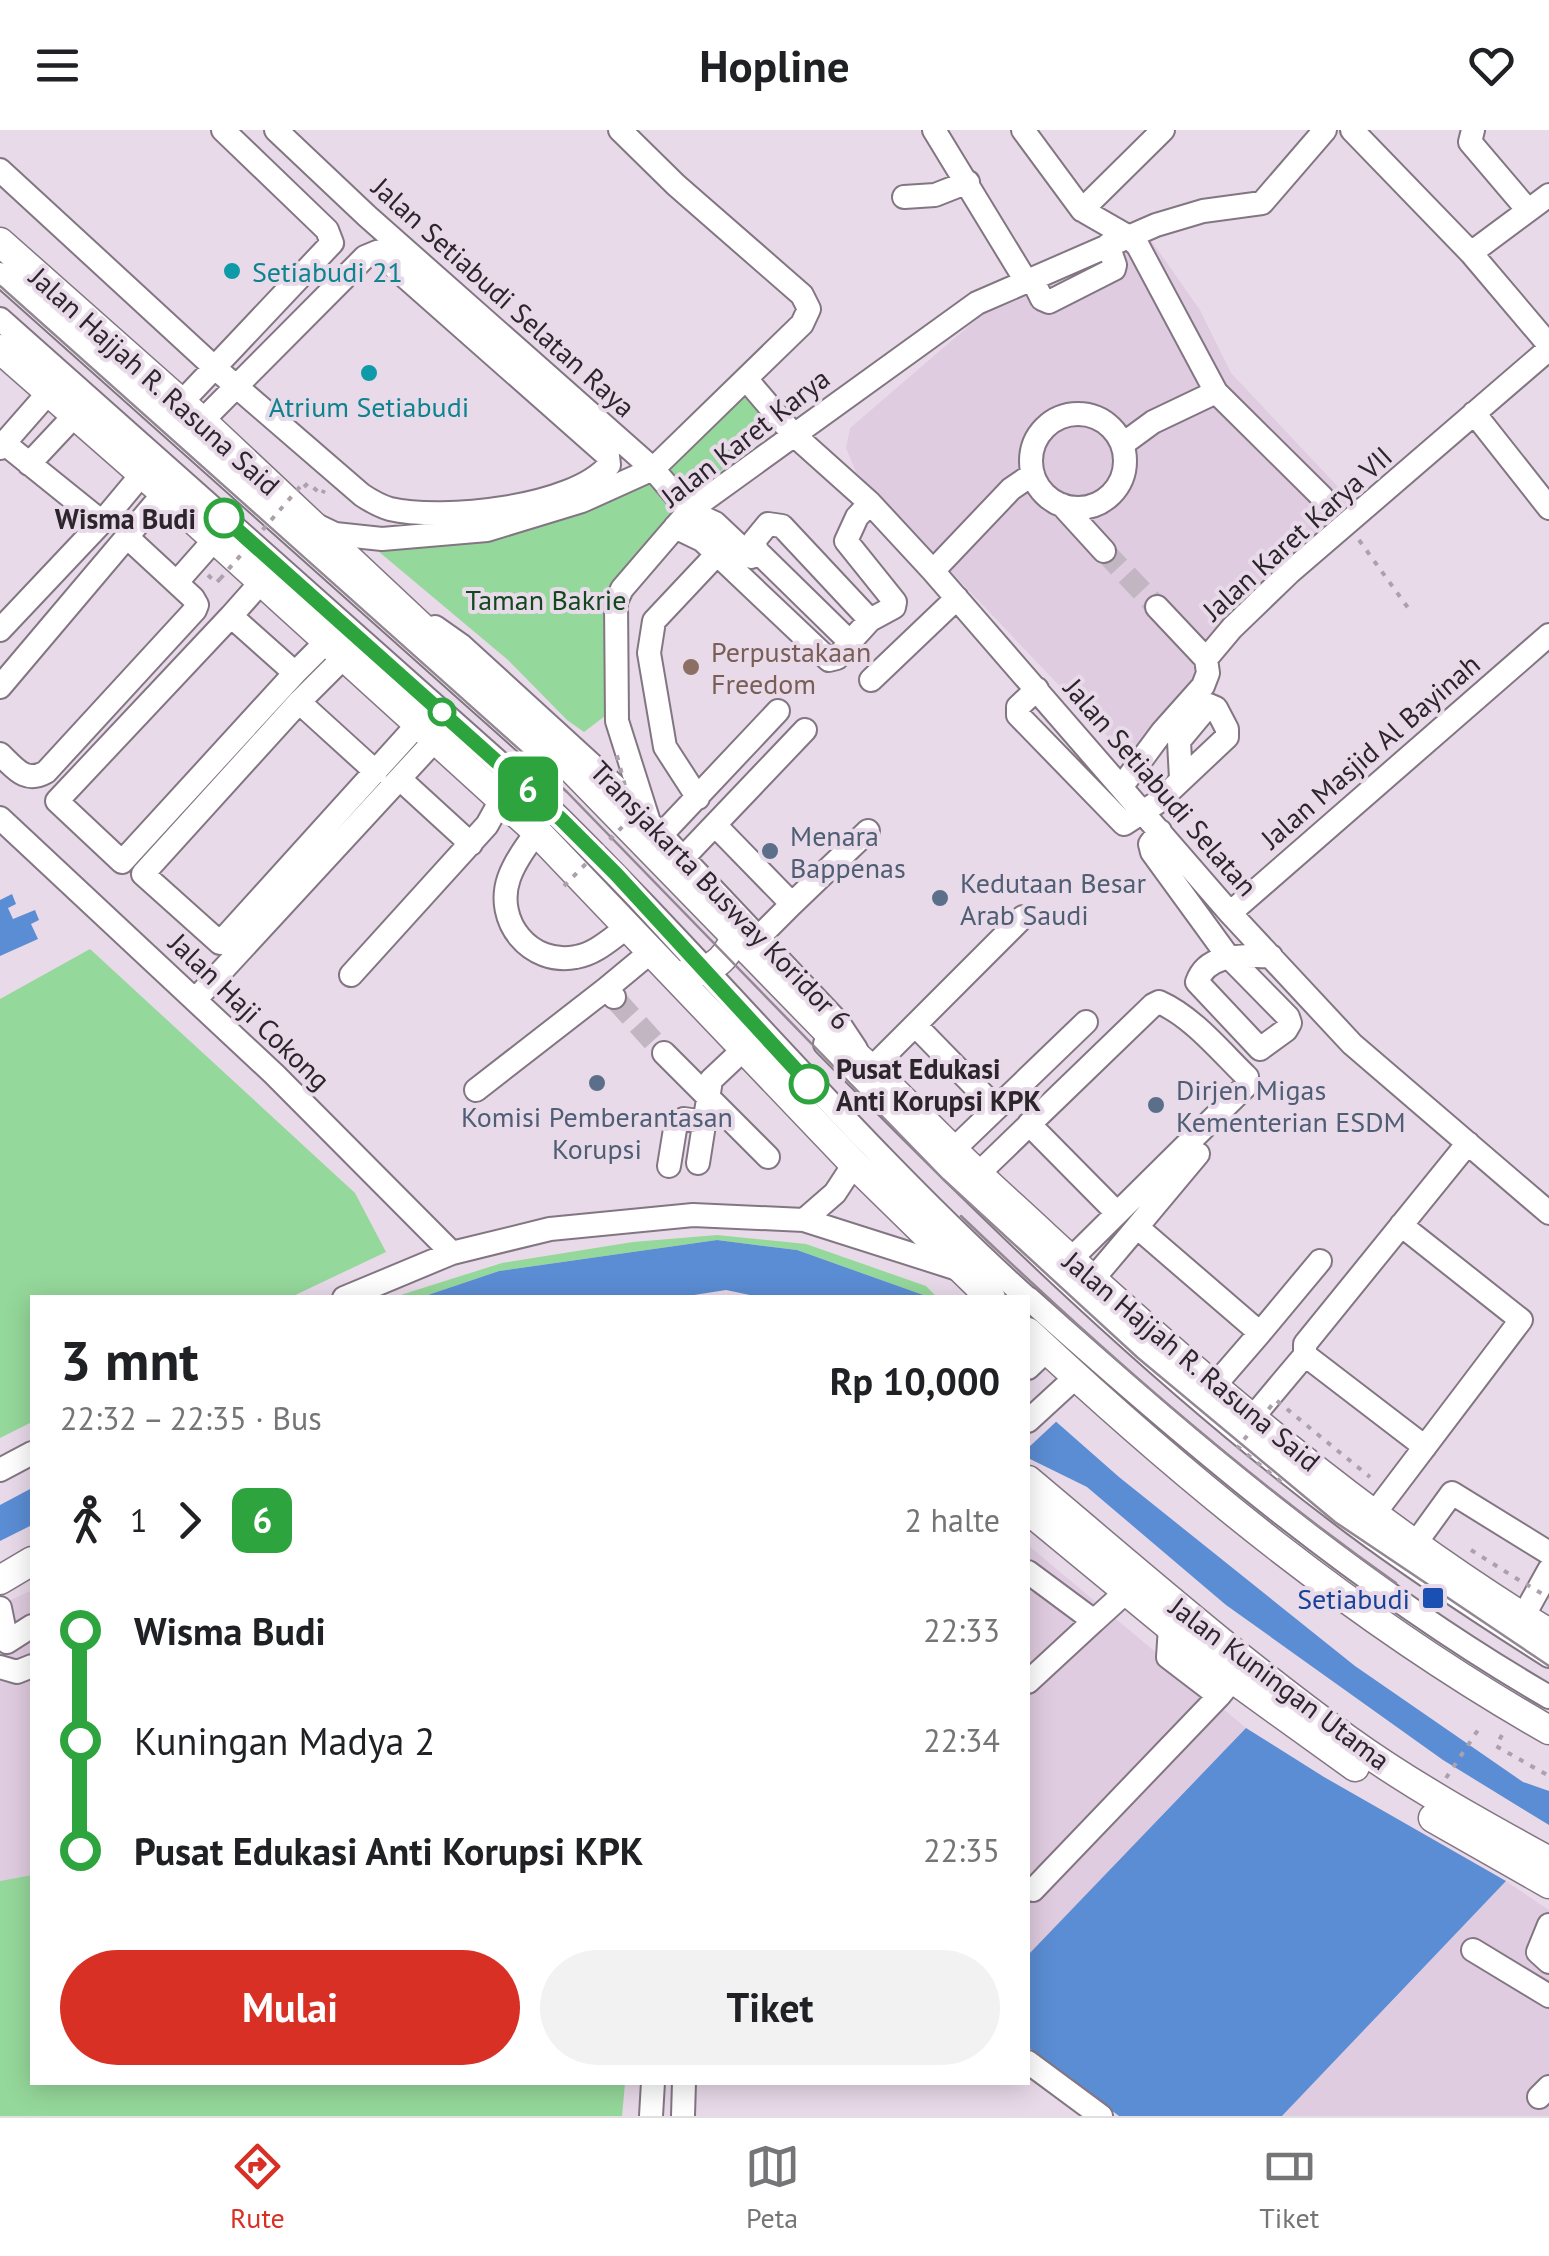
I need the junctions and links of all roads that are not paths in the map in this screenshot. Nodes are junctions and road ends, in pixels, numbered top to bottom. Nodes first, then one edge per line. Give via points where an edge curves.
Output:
1 (223, 130) edge
2 (620, 130) edge
3 (934, 130) edge
4 (1163, 130) edge
5 (1325, 130) edge
6 (1352, 130) edge
7 (1473, 130) edge
8 (1025, 131) edge
9 (289, 134) edge
10 (0, 170) edge
11 (968, 182) junction
12 (904, 197) dead end
13 (1541, 205) edge
14 (1082, 210) junction
15 (1118, 241) junction
16 (0, 242) edge
17 (1471, 253) junction
18 (0, 274) edge
19 (1029, 280) junction
20 (0, 319) edge
21 (1549, 347) edge
22 (0, 349) edge
23 (215, 368) junction
24 (747, 380) junction
25 (238, 387) junction
26 (49, 392) junction
27 (1216, 392) junction
28 (191, 412) junction
29 (1474, 413) junction
30 (75, 415) junction
31 (793, 434) junction
32 (1123, 444) junction
33 (2, 445) edge
34 (29, 464) junction
35 (653, 469) junction
36 (142, 474) junction
37 (1033, 474) junction
38 (164, 492) junction
39 (1322, 497) dead end
40 (870, 503) junction
41 (1062, 505) junction
42 (1549, 508) edge
43 (682, 519) junction
44 (309, 520) junction
45 (102, 522) junction
46 (126, 536) junction
47 (215, 539) junction
48 (724, 545) junction
49 (1104, 552) tunnel mouth
50 (748, 560) junction
51 (932, 571) junction
52 (262, 581) junction
53 (177, 582) junction
54 (386, 595) junction
55 (958, 598) junction
56 (1156, 607) tunnel mouth
57 (231, 616) junction
58 (870, 620) junction
59 (0, 630) edge
60 (1549, 635) edge
61 (336, 649) junction
62 (1206, 660) junction
63 (295, 673) junction
64 (871, 680) dead end
65 (0, 686) edge
66 (1037, 689) junction
67 (299, 702) junction
68 (778, 711) dead end
69 (804, 730) dead end
70 (428, 731) junction
71 (1080, 739) junction
72 (0, 754) edge
73 (1059, 758) junction
74 (376, 772) junction
75 (400, 779) junction
76 (1181, 779) dead end
77 (1122, 786) junction
78 (502, 798) junction
79 (698, 798) junction
80 (1144, 812) junction
81 (0, 818) edge
82 (715, 825) junction
83 (655, 828) junction
84 (1160, 830) junction
85 (868, 831) dead end
86 (537, 832) junction
87 (470, 844) junction
88 (684, 857) junction
89 (792, 904) junction
90 (1230, 913) junction
91 (1023, 918) dead end
92 (629, 926) junction
93 (744, 947) junction
94 (652, 950) junction
95 (1271, 956) junction
96 (351, 975) dead end
97 (678, 976) junction
98 (713, 990) junction
99 (195, 1000) junction
100 (1086, 1022) dead end
101 (915, 1025) junction
102 (745, 1048) junction
103 (664, 1053) tunnel mouth
104 (866, 1063) junction
105 (476, 1090) dead end
106 (709, 1095) junction
107 (996, 1108) junction
108 (704, 1122) junction
109 (1029, 1124) junction
110 (1468, 1142) junction
111 (953, 1150) junction
112 (1198, 1154) dead end
113 (768, 1156) dead end
114 (698, 1163) dead end
115 (854, 1164) junction
116 (669, 1166) dead end
117 (978, 1174) junction
118 (1117, 1212) junction
119 (1549, 1213) edge
120 (804, 1220) junction
121 (1401, 1224) junction
122 (1137, 1226) junction
123 (452, 1253) junction
124 (1070, 1259) junction
125 (1320, 1260) dead end
126 (961, 1270) junction
127 (1093, 1280) junction
128 (351, 1295) edge
129 (988, 1295) edge
130 (1024, 1295) edge
131 (1030, 1301) edge
132 (1260, 1334) junction
133 (1034, 1350) edge
134 (1306, 1355) junction
135 (1077, 1376) junction
136 (1215, 1385) junction
137 (1254, 1417) junction
138 (1030, 1420) edge
139 (1425, 1447) junction
140 (30, 1454) edge
141 (0, 1470) edge
142 (1030, 1482) edge
143 (1030, 1511) edge
144 (1374, 1514) junction
145 (1414, 1544) junction
146 (1549, 1553) edge
147 (30, 1563) edge
148 (1549, 1570) edge
149 (1030, 1574) edge
150 (0, 1580) edge
151 (1134, 1584) junction
152 (0, 1608) edge
153 (1176, 1618) junction
154 (1524, 1618) junction
155 (1094, 1622) junction
156 (30, 1627) edge
157 (1549, 1633) edge
158 (3, 1646) edge
159 (1549, 1656) edge
160 (0, 1667) edge
161 (30, 1667) edge
162 (1232, 1679) junction
163 (1030, 1680) edge
164 (1549, 1697) edge
165 (1549, 1730) edge
166 (1549, 1861) edge
167 (1549, 1884) edge
168 (1033, 1890) dead end
169 (1548, 1926) edge
170 (1472, 1950) dead end
171 (1549, 1962) edge
172 (1549, 1996) edge
173 (1030, 2063) edge
174 (653, 2085) edge
175 (684, 2085) edge
176 (651, 2116) edge
177 (684, 2116) edge
178 (1101, 2116) edge

1 - 23 street via 316,219 332,243
2 - 24 street, Jalan Hajjah R. Rasuna Said via 809,309
3 - 11 street
4 - 14 street
5 - 15 street, Jalan Karet Karya via 1262,204 1203,211
6 - 17 street
7 - 13 street via 1470,142
8 - 14 street
9 - 35 street, Jalan Setiabudi Selatan Raya
10 - 23 street
11 - 12 street via 935,195
11 - 19 street via 1004,250
13 - 17 street
14 - 15 street
15 - 19 street, Jalan Karet Karya
15 - 27 street via 1138,246
16 - 28 main road, Jalan Hajjah R. Rasuna Said
17 - 21 street
18 - 93 street, Transjakarta Busway Koridor 6 via 558,771
19 - 31 street, Jalan Karet Karya via 976,303
20 - 98 street via 538,797 616,874
21 - 29 street, Jalan Karet Karya VII
22 - 26 main road
23 - 25 street
23 - 28 street
24 - 31 street, Jalan Setiabudi Selatan
24 - 35 street, Jalan Hajjah R. Rasuna Said
25 - 25 street via 362,495 394,510 470,512 554,498 609,465 608,456 378,252 365,256
25 - 28 street
26 - 30 main road
26 - 33 street
27 - 32 street
27 - 39 street
28 - 44 main road, Jalan Hajjah R. Rasuna Said
29 - 42 street
29 - 62 street, Jalan Karet Karya VII via 1232,628
30 - 34 street
30 - 36 main road
31 - 40 street, Jalan Setiabudi Selatan
31 - 43 street, Jalan Karet Karya
32 - 37 street via 1093,415 1064,415 1040,432
32 - 41 street via 1125,471 1112,494 1088,507
33 - 34 street
34 - 45 street
35 - 43 street, Jalan Setiabudi Selatan Raya
35 - 44 street, Jalan Hajjah R. Rasuna Said via 582,501 487,530 382,540 335,534
36 - 38 main road
36 - 45 street
37 - 41 street via 1042,492
37 - 51 street
38 - 46 street
38 - 47 main road
40 - 51 street, Jalan Setiabudi Selatan
40 - 58 street via 846,541 895,602
41 - 49 street
43 - 48 street, Jalan Setiabudi Selatan Raya via 715,523
43 - 83 street, Jalan Karet Karya via 616,602 618,721
44 - 54 main road, Jalan Hajjah R. Rasuna Said
45 - 59 street
46 - 53 street
46 - 65 street
47 - 52 main road
47 - 53 street
48 - 50 street, Jalan Setiabudi Selatan Raya
48 - 79 street via 654,621 649,654 665,747
50 - 58 street via 768,524 782,526
50 - 58 street, Jalan Setiabudi Selatan Raya via 829,660
51 - 55 street, Jalan Setiabudi Selatan
52 - 57 street
52 - 61 main road
53 - 72 street via 193,598 194,610 46,772 26,778
54 - 83 street, Jalan Hajjah R. Rasuna Said via 462,646
54 - 93 main road, Jalan Hajjah R. Rasuna Said via 565,762
55 - 64 street
55 - 66 street, Jalan Setiabudi Selatan
56 - 62 street
57 - 63 street
57 - 63 street via 58,801 122,862
60 - 90 street, Jalan Masjid Al Bayinah
61 - 63 street
61 - 67 street
61 - 70 main road
62 - 77 street, Jalan Karet Karya VII via 1203,686
66 - 71 street, Jalan Setiabudi Selatan
66 - 73 street via 1018,707 1018,716
67 - 74 street
67 - 74 street via 143,874 220,943
68 - 79 street
69 - 82 street
70 - 74 street
70 - 75 street
70 - 78 main road
71 - 73 street
71 - 77 street, Jalan Setiabudi Selatan
73 - 80 street via 1121,823
75 - 87 street
75 - 99 street
76 - 80 street
77 - 80 street, Jalan Setiabudi Selatan
78 - 86 main road
78 - 87 street
79 - 83 street
80 - 84 street, Jalan Setiabudi Selatan
81 - 99 street, Jalan Haji Cokong
82 - 88 street
82 - 89 street
83 - 88 street, Jalan Hajjah R. Rasuna Said
84 - 90 street, Jalan Setiabudi Selatan
84 - 95 street via 1152,852 1227,956
85 - 89 street
86 - 92 main road
86 - 92 street via 518,858 504,900 520,939 536,952 577,957
87 - 96 street
88 - 93 street, Jalan Hajjah R. Rasuna Said
89 - 93 street
90 - 95 street, Jalan Setiabudi Selatan
91 - 101 street
92 - 94 main road
93 - 98 main road via 717,965
93 - 104 main road, Jalan Hajjah R. Rasuna Said
93 - 159 street, Transjakarta Busway Koridor 6 via 994,1214 1199,1398 1355,1525
94 - 97 main road
94 - 105 street via 611,994
95 - 110 street, Jalan Setiabudi Selatan via 1352,1044
97 - 98 main road
97 - 98 main road
98 - 102 main road
98 - 130 street
99 - 123 street, Jalan Haji Cokong
100 - 107 street
101 - 104 street
101 - 107 street
102 - 106 street via 712,1080
102 - 115 main road
103 - 106 street
104 - 111 main road, Jalan Hajjah R. Rasuna Said
106 - 108 street
106 - 113 street
107 - 111 street
108 - 114 street
108 - 116 street via 676,1122
109 - 117 street
109 - 118 street
109 - 118 street via 1159,1002 1247,1077 1224,1110
110 - 119 street, Jalan Setiabudi Selatan
110 - 121 street
111 - 117 main road, Jalan Hajjah R. Rasuna Said
112 - 122 street
115 - 120 street via 835,1193
115 - 126 main road
117 - 124 main road, Jalan Hajjah R. Rasuna Said
118 - 124 street
120 - 123 street via 693,1215 622,1221
120 - 126 street
121 - 134 street via 1304,1344
121 - 139 street via 1521,1320
122 - 127 street
122 - 132 street
123 - 128 street
124 - 127 main road, Jalan Hajjah R. Rasuna Said
125 - 132 street
126 - 129 main road
127 - 136 main road, Jalan Hajjah R. Rasuna Said
131 - 164 street via 1278,1512
132 - 136 street
133 - 135 main road
134 - 137 street
134 - 139 street
135 - 138 street
135 - 165 main road via 1382,1624
136 - 137 main road, Jalan Hajjah R. Rasuna Said
137 - 144 main road, Jalan Hajjah R. Rasuna Said
139 - 144 street
140 - 141 street
142 - 151 main road, Jalan Kuningan Utama
143 - 151 main road, Jalan Kuningan Utama
144 - 145 main road, Jalan Hajjah R. Rasuna Said
145 - 146 street via 1452,1493
145 - 154 main road, Jalan Hajjah R. Rasuna Said
147 - 150 main road
148 - 154 street
149 - 155 street
151 - 153 main road, Jalan Kuningan Utama
151 - 155 street
152 - 158 street
153 - 162 main road, Jalan Kuningan Utama
153 - 162 street via 1168,1656
154 - 157 main road, Jalan Hajjah R. Rasuna Said
155 - 163 street
156 - 158 street
160 - 161 street via 17,1672
162 - 166 main road, Jalan Kuningan Utama
162 - 167 main road, Jalan Kuningan Utama via 1428,1815
162 - 168 street
169 - 171 street via 1538,1952
170 - 172 street
173 - 178 street
174 - 176 street
175 - 177 street

